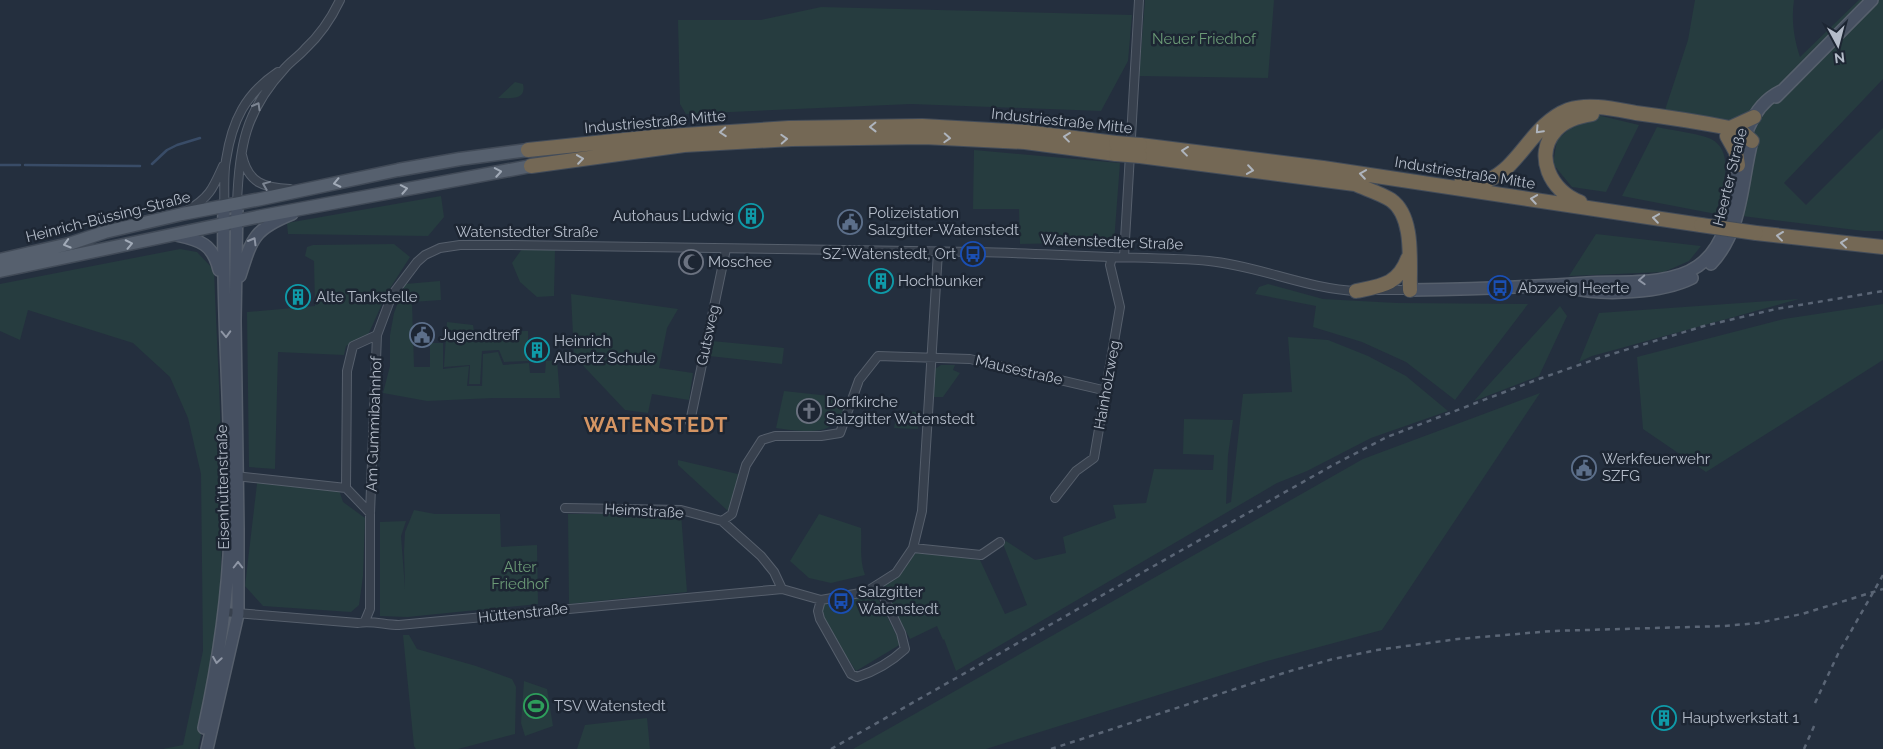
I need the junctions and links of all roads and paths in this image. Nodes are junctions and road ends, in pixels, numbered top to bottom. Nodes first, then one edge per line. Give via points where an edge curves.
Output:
1 (340, 0) edge
2 (1139, 0) edge
3 (1872, 0) edge
4 (286, 67) junction
5 (1781, 90) junction
6 (1754, 117) junction
7 (1655, 118) junction
8 (1728, 132) junction
9 (1748, 139) junction
10 (1116, 148) junction
11 (528, 150) joint
12 (1140, 151) junction
13 (241, 152) junction
14 (226, 161) junction
15 (1738, 165) junction
16 (531, 166) joint
17 (1411, 181) junction
18 (310, 189) junction
19 (237, 204) junction
20 (224, 207) junction
21 (308, 208) junction
22 (1605, 210) junction
23 (182, 214) junction
24 (236, 221) junction
25 (223, 224) junction
26 (174, 234) junction
27 (1883, 246) edge
28 (726, 249) junction
29 (938, 252) junction
30 (1112, 257) junction
31 (1124, 257) junction
32 (1408, 258) junction
33 (0, 260) edge
34 (417, 262) joint
35 (0, 271) edge
36 (223, 286) junction
37 (1538, 286) joint
38 (1562, 286) junction
39 (236, 287) junction
40 (1410, 290) junction
41 (1356, 291) junction
42 (378, 336) junction
43 (930, 357) junction
44 (1107, 391) junction
45 (690, 422) dead end
46 (234, 476) junction
47 (346, 488) junction
48 (1056, 498) dead end
49 (565, 508) dead end
50 (370, 513) junction
51 (722, 521) junction
52 (1000, 542) dead end
53 (913, 548) junction
54 (878, 585) junction
55 (782, 589) junction
56 (821, 600) junction
57 (224, 612) junction
58 (238, 614) junction
59 (365, 621) junction
60 (200, 749) edge
61 (207, 749) edge

1 - 4 street via 324,27
2 - 31 street
3 - 5 street, Heerter Straße
13 -> 4 street via 244,135 256,107
4 - 14 street via 250,95 234,125
5 - 6 street, Heerter Straße via 1768,99
5 - 9 street, Heerter Straße
6 - 8 highway
6 - 9 street, Heerter Straße
7 - 8 highway
7 -> 17 highway via 1595,107 1570,109 1543,125 1508,164 1486,180 1471,183 1436,179
7 - 22 highway via 1603,114 1583,116 1565,122 1552,135 1545,158 1552,181 1571,199
8 - 9 highway
8 - 15 highway
9 - 15 street, Heerter Straße
9 - 38 street, Heerter Straße via 1738,213 1731,234 1720,254 1701,273 1653,290 1584,291
10 -> 11 highway, Industriestraße Mitte via 1025,132 922,126 653,136
10 - 12 highway, Industriestraße Mitte, bridge
16 -> 10 highway, Industriestraße Mitte via 684,145 792,139 933,138
11 -> 18 main road, Industriestraße Mitte via 398,170
17 -> 12 highway, Industriestraße Mitte via 1314,167
12 -> 32 highway, Industriestraße Mitte via 1355,184 1392,201 1406,222
18 -> 13 street via 266,187 249,174
13 - 19 street
14 - 20 street
14 - 23 street via 212,191
15 -> 38 street, Heerter Straße via 1723,232 1710,254 1698,266 1667,278
21 -> 16 main road, Industriestraße Mitte
22 -> 17 highway, Industriestraße Mitte
18 - 19 main road, Industriestraße Mitte
19 - 20 main road, Heinrich-Büssing-Straße
19 - 24 street, Eisenhüttenstraße
20 - 23 main road, Heinrich-Büssing-Straße
20 - 25 street, Eisenhüttenstraße
21 - 24 main road, Industriestraße Mitte
39 -> 21 street via 248,251 259,232 275,220
27 -> 22 highway, Industriestraße Mitte, bridge via 1756,233
23 -> 33 main road, Heinrich-Büssing-Straße
24 - 25 main road, Industriestraße Mitte
24 - 39 street, Eisenhüttenstraße
25 - 26 main road, Heinrich-Büssing-Straße
25 - 36 street, Eisenhüttenstraße
35 -> 26 main road, Heinrich-Büssing-Straße
26 - 36 street via 199,241 210,248
28 - 29 street, Watenstedter Straße
28 - 34 street, Watenstedter Straße via 460,245 440,248
28 - 45 street, Gutsweg
29 - 30 street, Watenstedter Straße
29 - 43 street, Hüttenstraße
30 - 31 street, Watenstedter Straße
30 - 44 street, Hainholzweg via 1110,266 1120,308
31 - 41 street, Watenstedter Straße via 1210,261 1256,269 1296,282
32 - 40 highway
32 - 41 highway via 1401,274 1393,280
34 - 42 street, Am Gummibahnhof via 392,295
36 -> 46 street, Eisenhüttenstraße
37 - 38 street, Heerter Straße
37 - 40 street, Watenstedter Straße
39 - 46 street, Eisenhüttenstraße
40 - 41 street, Watenstedter Straße
42 - 47 street, Am Gummibahnhof via 353,346 347,371
42 - 50 street, Am Gummibahnhof
43 - 44 street, Mausestraße via 970,359
43 - 51 street, Mausestraße via 878,356 859,380 840,433 775,436 762,440 746,466 732,514
43 - 53 street, Hüttenstraße via 922,511
44 - 48 street, Hainholzweg via 1094,458 1076,471
46 - 47 street, Am Gummibahnhof
46 - 57 street, Eisenhüttenstraße
58 -> 46 street, Eisenhüttenstraße
47 - 50 street, Am Gummibahnhof
49 - 51 street, Heimstraße via 681,510
50 - 59 street, Am Gummibahnhof via 370,609
51 - 55 street via 761,556
52 - 53 street via 981,554
53 - 54 street, Hüttenstraße via 896,573
54 - 56 street, Hüttenstraße via 866,592
54 - 56 street via 905,648 891,662 857,677 851,674 820,619
55 - 56 street, Hüttenstraße
55 - 59 street, Hüttenstraße via 399,625 385,626
57 - 58 street, Hüttenstraße
57 -> 60 street, Eisenhüttenstraße
58 - 59 street, Hüttenstraße
58 - 61 street, Eisenhüttenstraße

